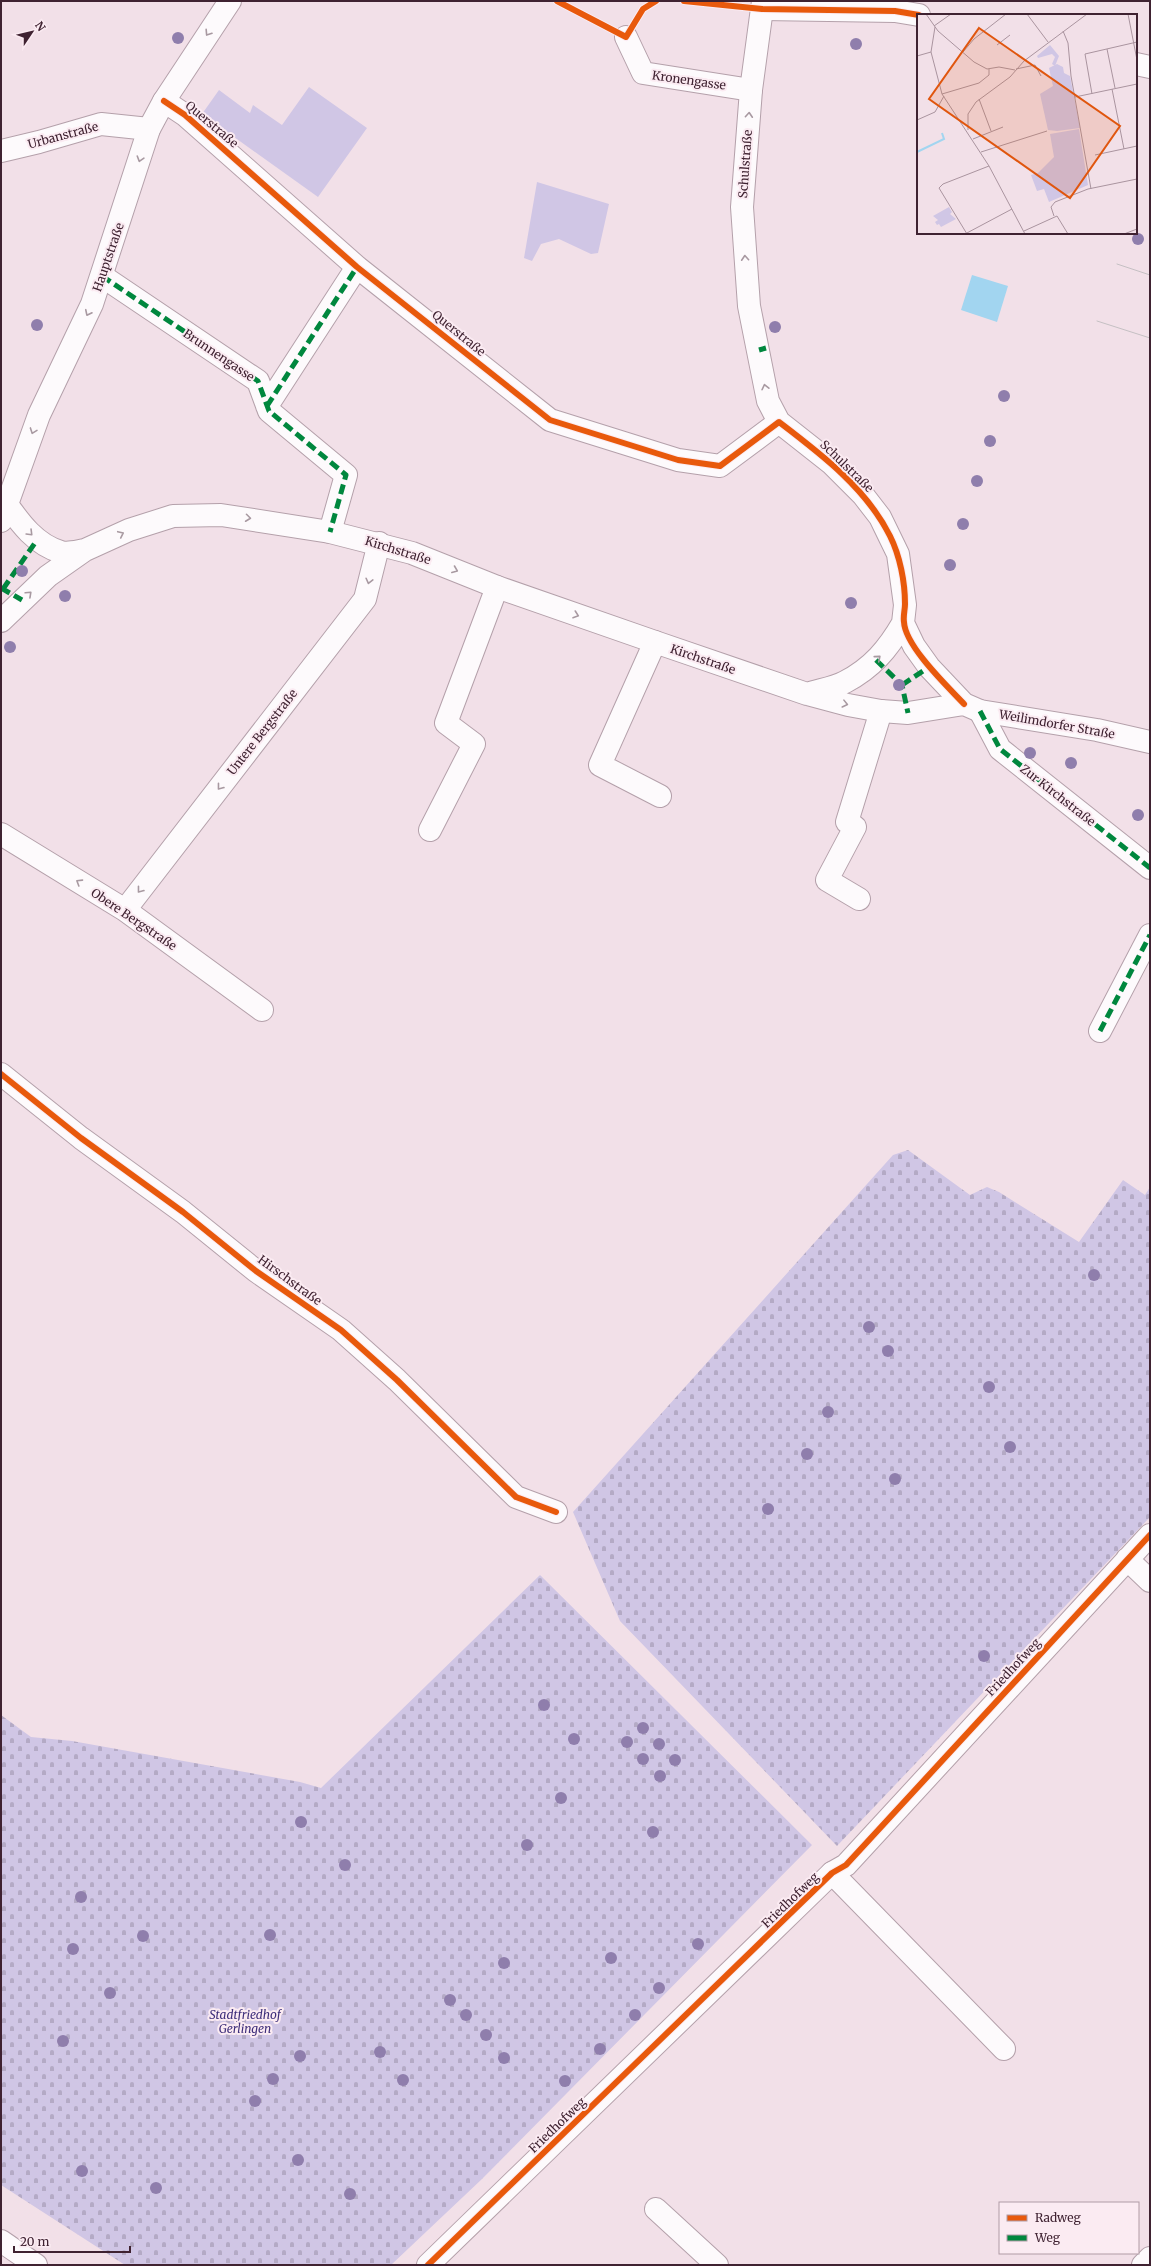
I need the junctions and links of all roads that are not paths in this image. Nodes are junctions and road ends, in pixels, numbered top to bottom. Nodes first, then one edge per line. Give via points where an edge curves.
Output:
1 (230, 1) edge
2 (763, 5) edge
3 (917, 15) edge
4 (626, 37) dead end
5 (1137, 64) edge
6 (1150, 68) edge
7 (751, 90) junction
8 (164, 100) junction
9 (150, 129) junction
10 (1, 151) edge
11 (357, 267) junction
12 (102, 276) junction
13 (267, 406) junction
14 (779, 422) junction
15 (4, 512) edge
16 (330, 532) junction
17 (379, 543) junction
18 (86, 550) junction
19 (497, 587) junction
20 (1, 621) edge
21 (904, 624) junction
22 (655, 642) junction
23 (807, 694) junction
24 (972, 708) junction
25 (881, 711) junction
26 (1150, 742) edge
27 (660, 796) dead end
28 (430, 830) dead end
29 (1, 834) edge
30 (1150, 868) edge
31 (858, 899) dead end
32 (125, 910) junction
33 (1150, 935) edge
34 (262, 1010) dead end
35 (1100, 1031) dead end
36 (1, 1074) edge
37 (556, 1512) dead end
38 (1150, 1535) edge
39 (1127, 1559) junction
40 (1150, 1581) edge
41 (832, 1874) junction
42 (1004, 2049) dead end
43 (656, 2209) dead end
44 (1, 2242) edge
45 (1150, 2258) edge
46 (36, 2265) edge
47 (428, 2265) edge
48 (717, 2265) edge
49 (1143, 2265) edge

1 -> 8 street, Hauptstraße
2 - 3 street via 895,11
2 - 7 street, Schulstraße
4 - 7 street, Kronengasse via 643,73
5 - 6 street
14 -> 7 street, Schulstraße via 768,401 762,349 749,306 742,207
8 - 9 street, Hauptstraße
8 - 11 street, Querstraße via 203,130
9 - 10 street, Urbanstraße via 101,124
9 -> 12 street, Hauptstraße
11 - 13 street
11 - 14 street, Querstraße via 550,420 678,460 720,466
12 - 13 street, Brunnengasse via 258,381
12 -> 15 street, Hauptstraße via 92,304 38,415
13 - 16 street, Brunnengasse via 269,411 346,475
14 - 21 street, Schulstraße via 831,463 863,495 880,518 898,554 905,605
15 -> 18 street via 38,540 62,552
16 - 17 street, Kirchstraße
18 -> 16 street, Kirchstraße via 129,530 173,516 221,515
17 -> 19 street, Kirchstraße via 412,552
17 -> 32 street, Untere Bergstraße via 365,599
20 -> 18 street, Kirchstraße via 48,576
19 -> 22 street, Kirchstraße
19 - 28 street via 446,723 474,744
23 -> 21 street via 845,682 876,660 889,648
21 - 24 street, Schulstraße via 914,646 929,666
22 - 23 street, Kirchstraße
22 - 27 street via 600,765
23 -> 25 street, Kirchstraße
24 - 25 street, Kirchstraße via 908,713
24 - 26 street, Weilimdorfer Straße
24 - 30 street, Zur Kirchstraße via 1000,749
25 - 31 street via 847,822 854,827 827,880
32 -> 29 street, Obere Bergstraße
32 - 34 street, Obere Bergstraße
33 - 35 street
36 - 37 street, Hirschstraße via 81,1138 183,1212 256,1271 341,1330 397,1380 516,1497
38 - 39 street, Friedhofweg
39 - 40 street
39 - 41 street, Friedhofweg via 846,1865
41 - 42 street, Friedhofweg
41 - 47 street, Friedhofweg
43 - 48 street
44 - 46 street
45 - 49 street

